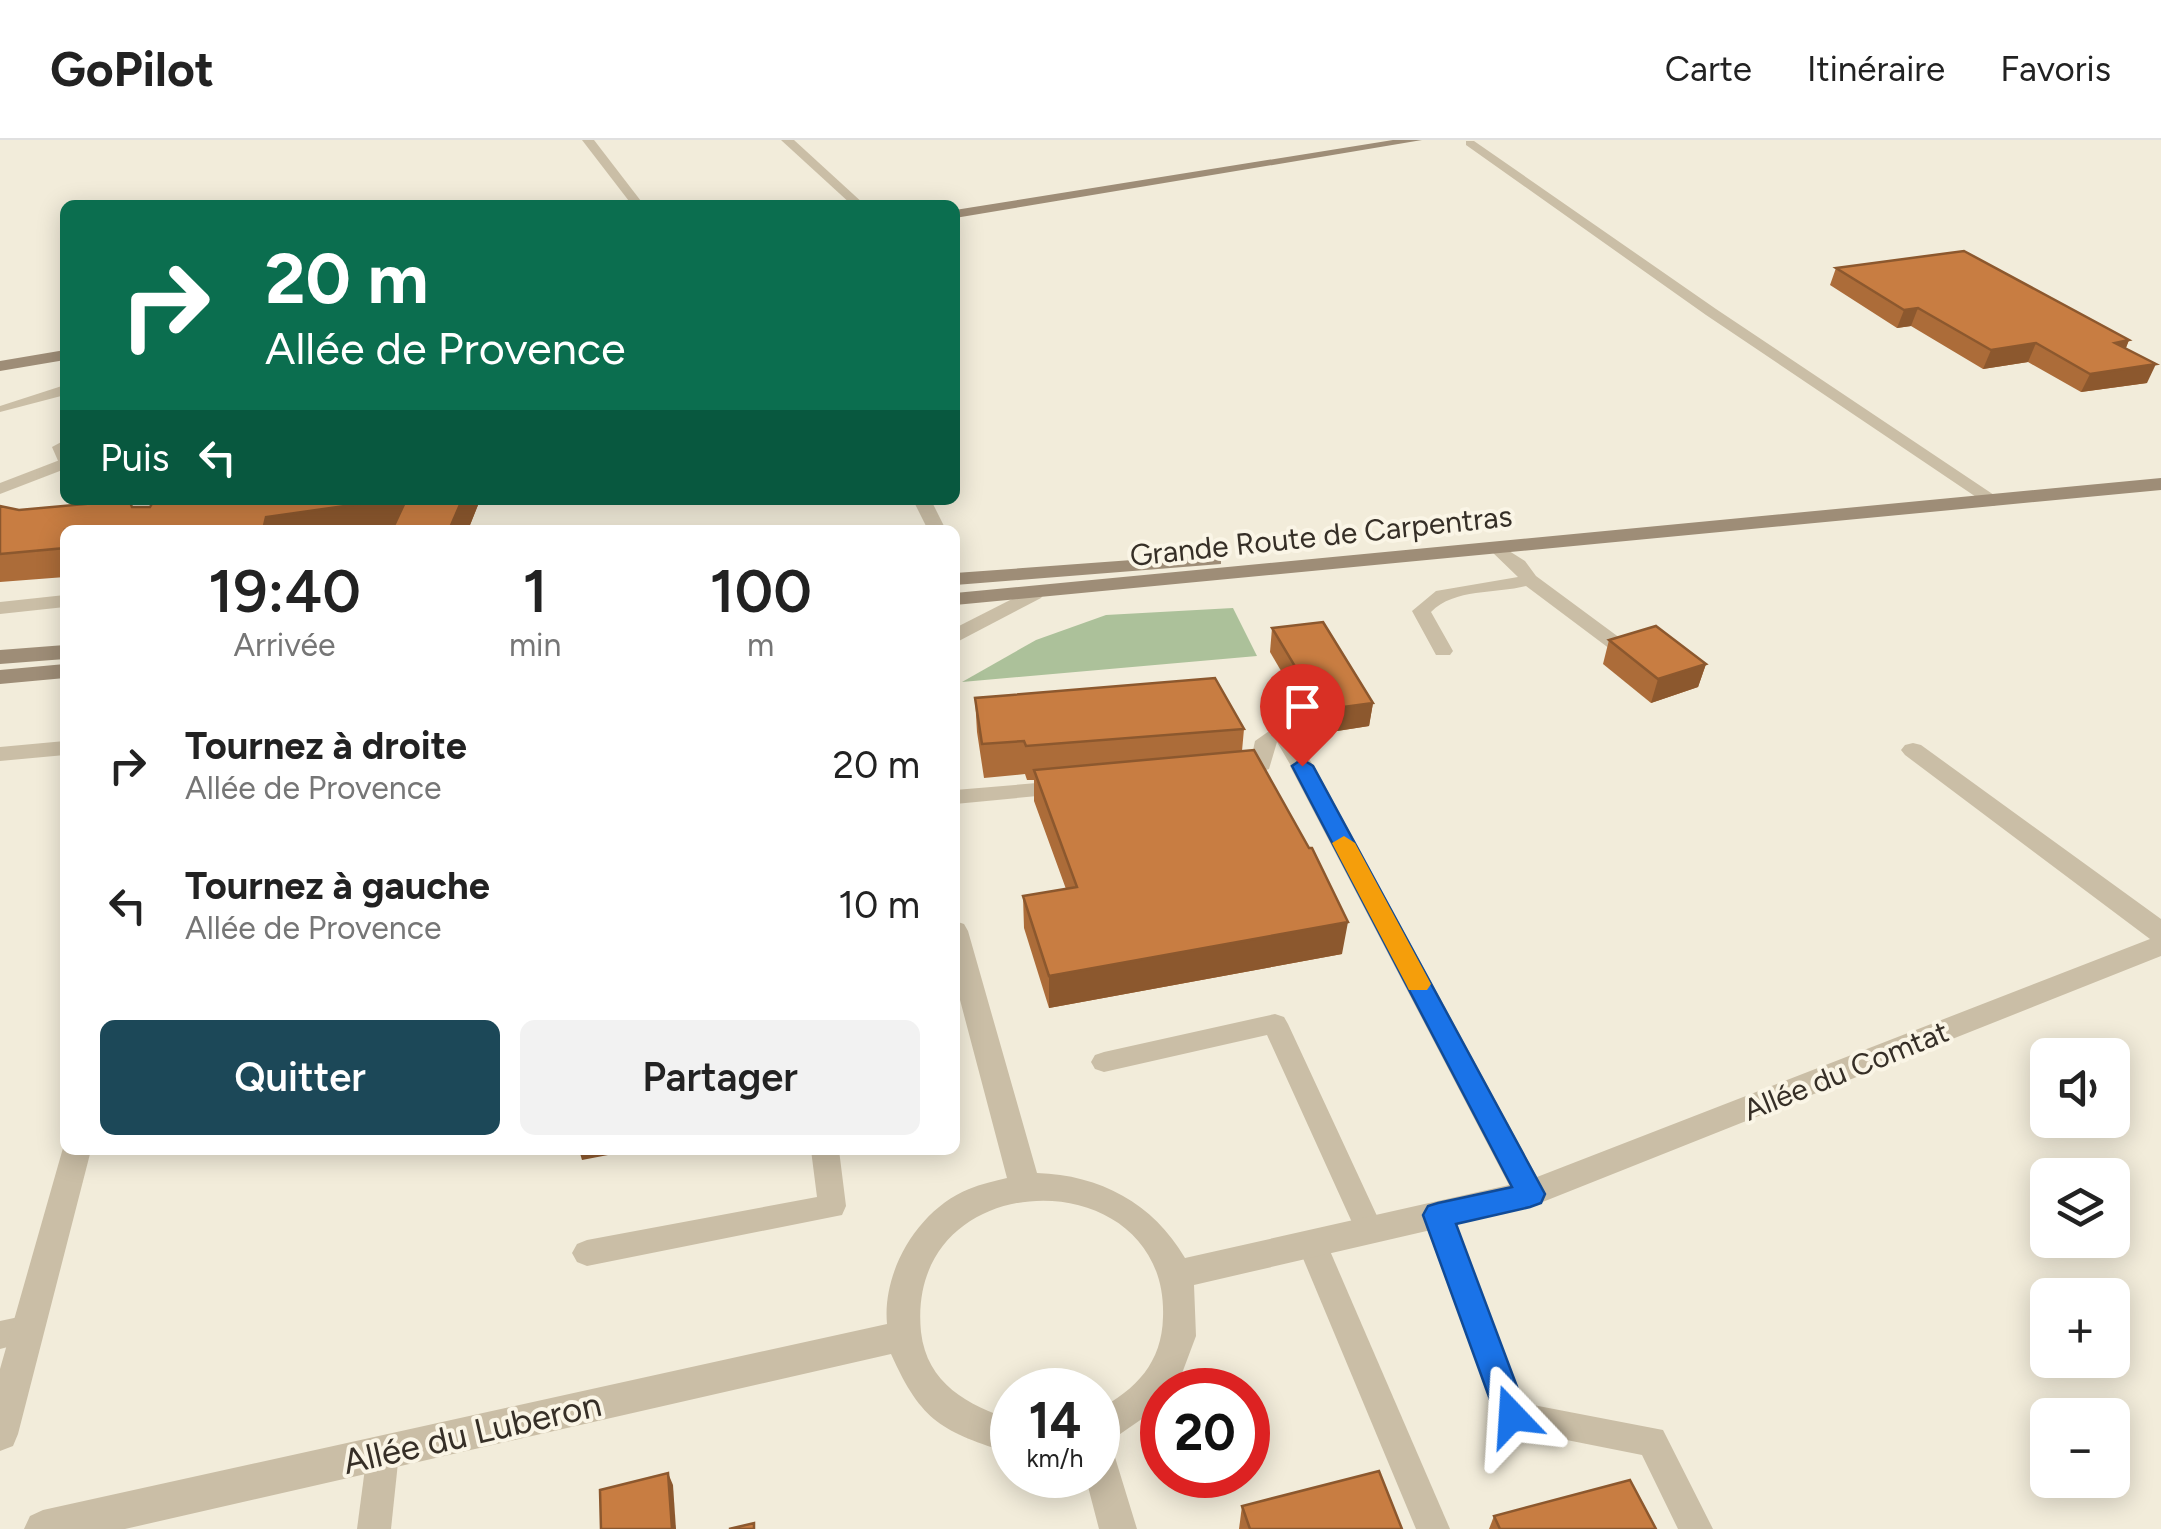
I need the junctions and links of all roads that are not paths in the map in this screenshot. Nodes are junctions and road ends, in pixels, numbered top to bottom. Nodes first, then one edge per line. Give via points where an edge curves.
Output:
1 (588, 140) edge
2 (787, 140) edge
3 (1416, 140) edge
4 (1470, 143) dead end
5 (634, 200) edge
6 (853, 200) edge
7 (960, 213) edge
8 (60, 356) edge
9 (0, 366) edge
10 (60, 392) edge
11 (5, 409) dead end
12 (60, 463) edge
13 (2161, 484) edge
14 (0, 489) edge
15 (1994, 502) junction
16 (1693, 530) junction
17 (1498, 549) junction
18 (1012, 575) joint
19 (1529, 580) junction
20 (960, 582) edge
21 (960, 584) edge
22 (1034, 594) junction
23 (60, 602) edge
24 (0, 608) edge
25 (960, 634) edge
26 (1617, 645) edge
27 (1443, 651) dead end
28 (60, 652) edge
29 (0, 657) edge
30 (60, 671) edge
31 (0, 677) edge
32 (60, 748) edge
33 (1913, 750) dead end
34 (0, 754) edge
35 (1302, 766) joint
36 (1207, 776) edge
37 (1088, 786) edge
38 (960, 798) edge
39 (2161, 933) edge
40 (2161, 945) edge
41 (960, 949) edge
42 (1104, 1062) dead end
43 (74, 1155) edge
44 (827, 1155) edge
45 (1025, 1186) junction
46 (1530, 1194) junction
47 (1438, 1215) junction
48 (1370, 1231) junction
49 (1312, 1244) junction
50 (586, 1253) dead end
51 (1177, 1274) junction
52 (14, 1332) edge
53 (901, 1336) junction
54 (1120, 1417) edge
55 (990, 1433) edge
56 (0, 1434) edge
57 (383, 1453) junction
58 (1110, 1498) edge
59 (43, 1529) edge
60 (374, 1529) edge
61 (1118, 1529) edge
62 (1433, 1529) edge
63 (1696, 1529) edge

1 - 5 lane
2 - 6 lane
3 - 7 main road
4 - 15 lane
8 - 9 main road
10 - 11 lane
12 - 14 lane
13 - 15 main road, Grande Route de Carpentras
15 - 16 main road, Grande Route de Carpentras
16 - 17 main road, Grande Route de Carpentras
16 - 18 main road, Grande Route de Carpentras
17 - 19 lane
17 - 22 main road, Grande Route de Carpentras
18 - 20 street
19 - 26 lane
19 - 27 lane via 1429,600 1421,610
21 - 22 main road, Grande Route de Carpentras
22 - 25 street
23 - 24 lane
28 - 29 main road
30 - 31 main road
32 - 34 street
33 - 39 street
35 - 36 lane via 1286,736 1272,735 1261,764
35 - 46 street
37 - 38 lane
40 - 46 street, Allée du Comtat
41 - 45 street
42 - 48 lane via 1276,1024
43 - 52 street
44 - 50 lane via 832,1206
45 - 51 street via 1100,1196 1133,1215 1160,1242
45 - 53 street via 982,1198 944,1221 917,1254 902,1293
46 - 47 street, Allée du Comtat
47 - 48 street, Allée du Comtat
47 - 63 lane via 1512,1416 1652,1441
48 - 49 street, Allée du Comtat
49 - 51 street, Allée du Comtat
49 - 62 lane
51 - 54 street via 1183,1311 1178,1348 1160,1383
52 - 56 street
53 - 55 street via 917,1377 948,1412
53 - 57 street, Allée du Luberon
57 - 59 street, Allée du Luberon
57 - 60 lane
58 - 61 street

